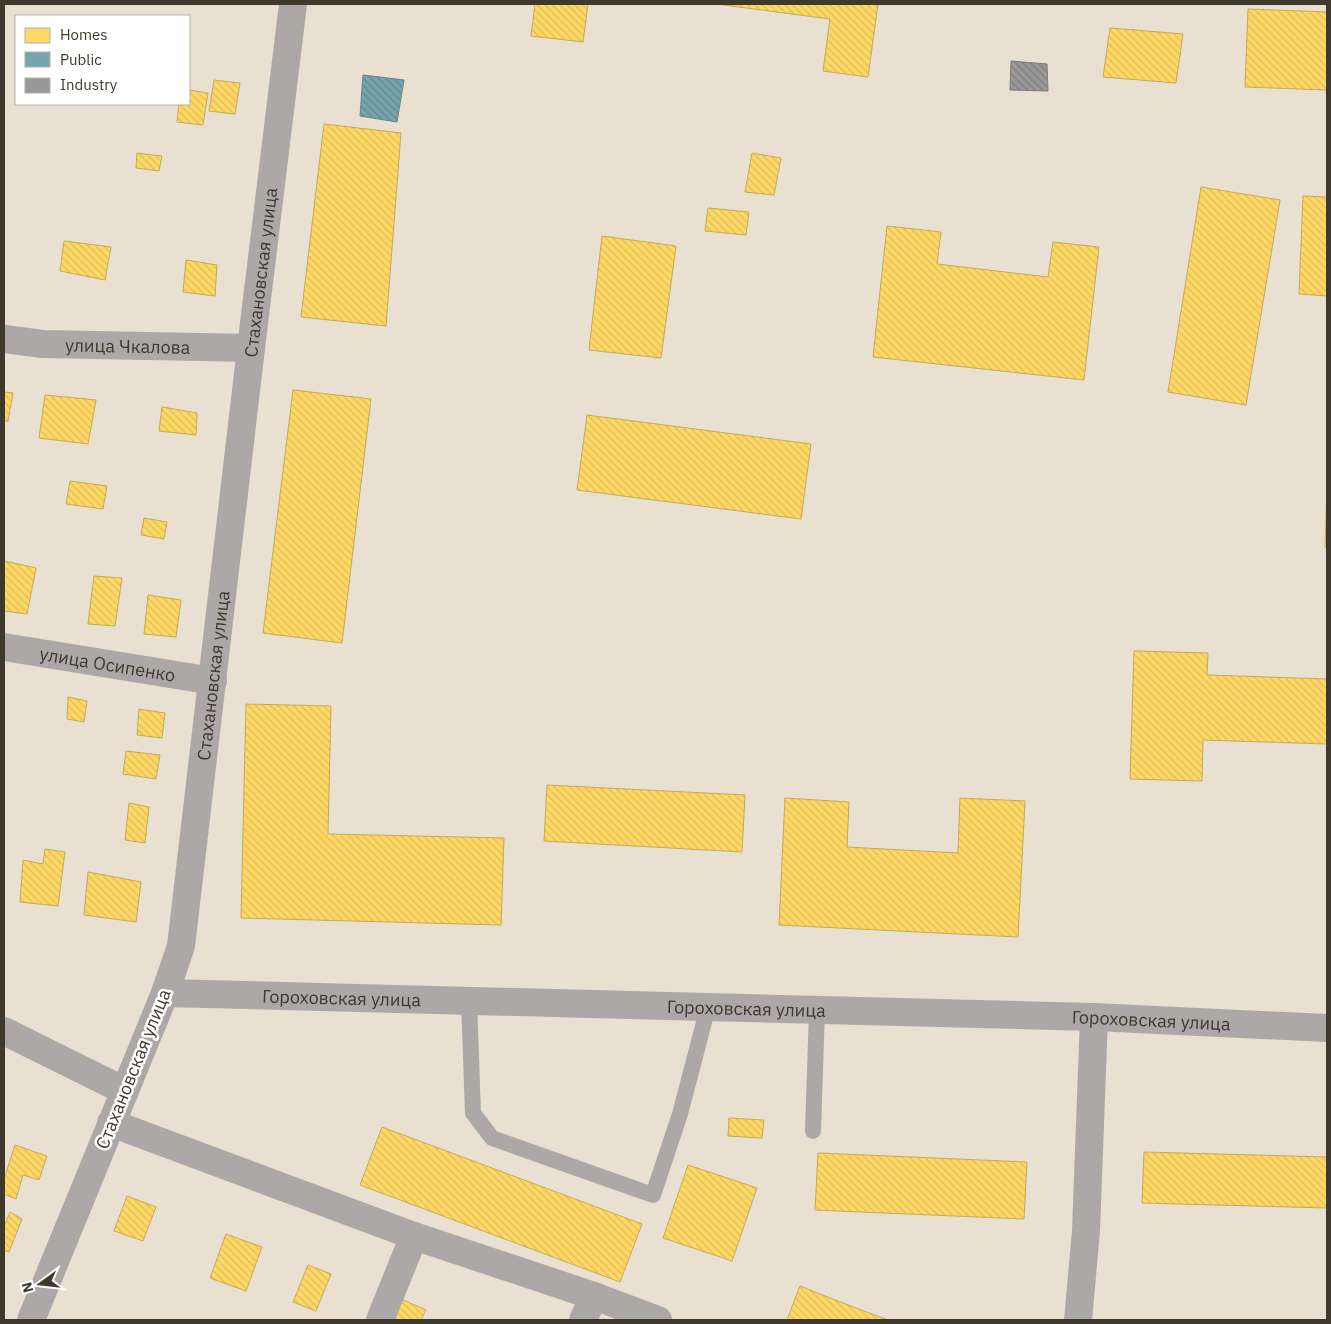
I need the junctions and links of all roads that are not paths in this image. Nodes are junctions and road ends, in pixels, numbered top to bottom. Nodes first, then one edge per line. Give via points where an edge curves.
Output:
1 (294, 4) edge
2 (4, 339) edge
3 (252, 348) junction
4 (4, 647) edge
5 (212, 682) junction
6 (165, 993) junction
7 (470, 1000) junction
8 (708, 1007) junction
9 (817, 1010) junction
10 (1094, 1017) junction
11 (1327, 1028) edge
12 (4, 1031) edge
13 (125, 1091) junction
14 (111, 1123) junction
15 (813, 1131) dead end
16 (414, 1236) junction
17 (588, 1308) edge
18 (31, 1320) edge
19 (380, 1320) edge
20 (658, 1320) edge
21 (1078, 1320) edge

1 - 3 street, Стахановская улица
2 - 3 street, улица Чкалова via 43,344
3 - 5 street, Стахановская улица
4 - 5 street, улица Осипенко
5 - 6 street, Стахановская улица via 181,946
6 - 7 street, Гороховская улица
6 - 13 street, Стахановская улица
7 - 8 street, Гороховская улица
7 - 8 lane via 473,1113 492,1138 653,1195 680,1114
8 - 9 street, Гороховская улица
9 - 10 street, Гороховская улица
9 - 15 lane
10 - 11 street, Гороховская улица
10 - 21 street via 1086,1231
12 - 13 street
13 - 14 street, Стахановская улица
14 - 16 street
14 - 18 street, Стахановская улица
16 - 17 street
16 - 19 street
17 - 20 street

